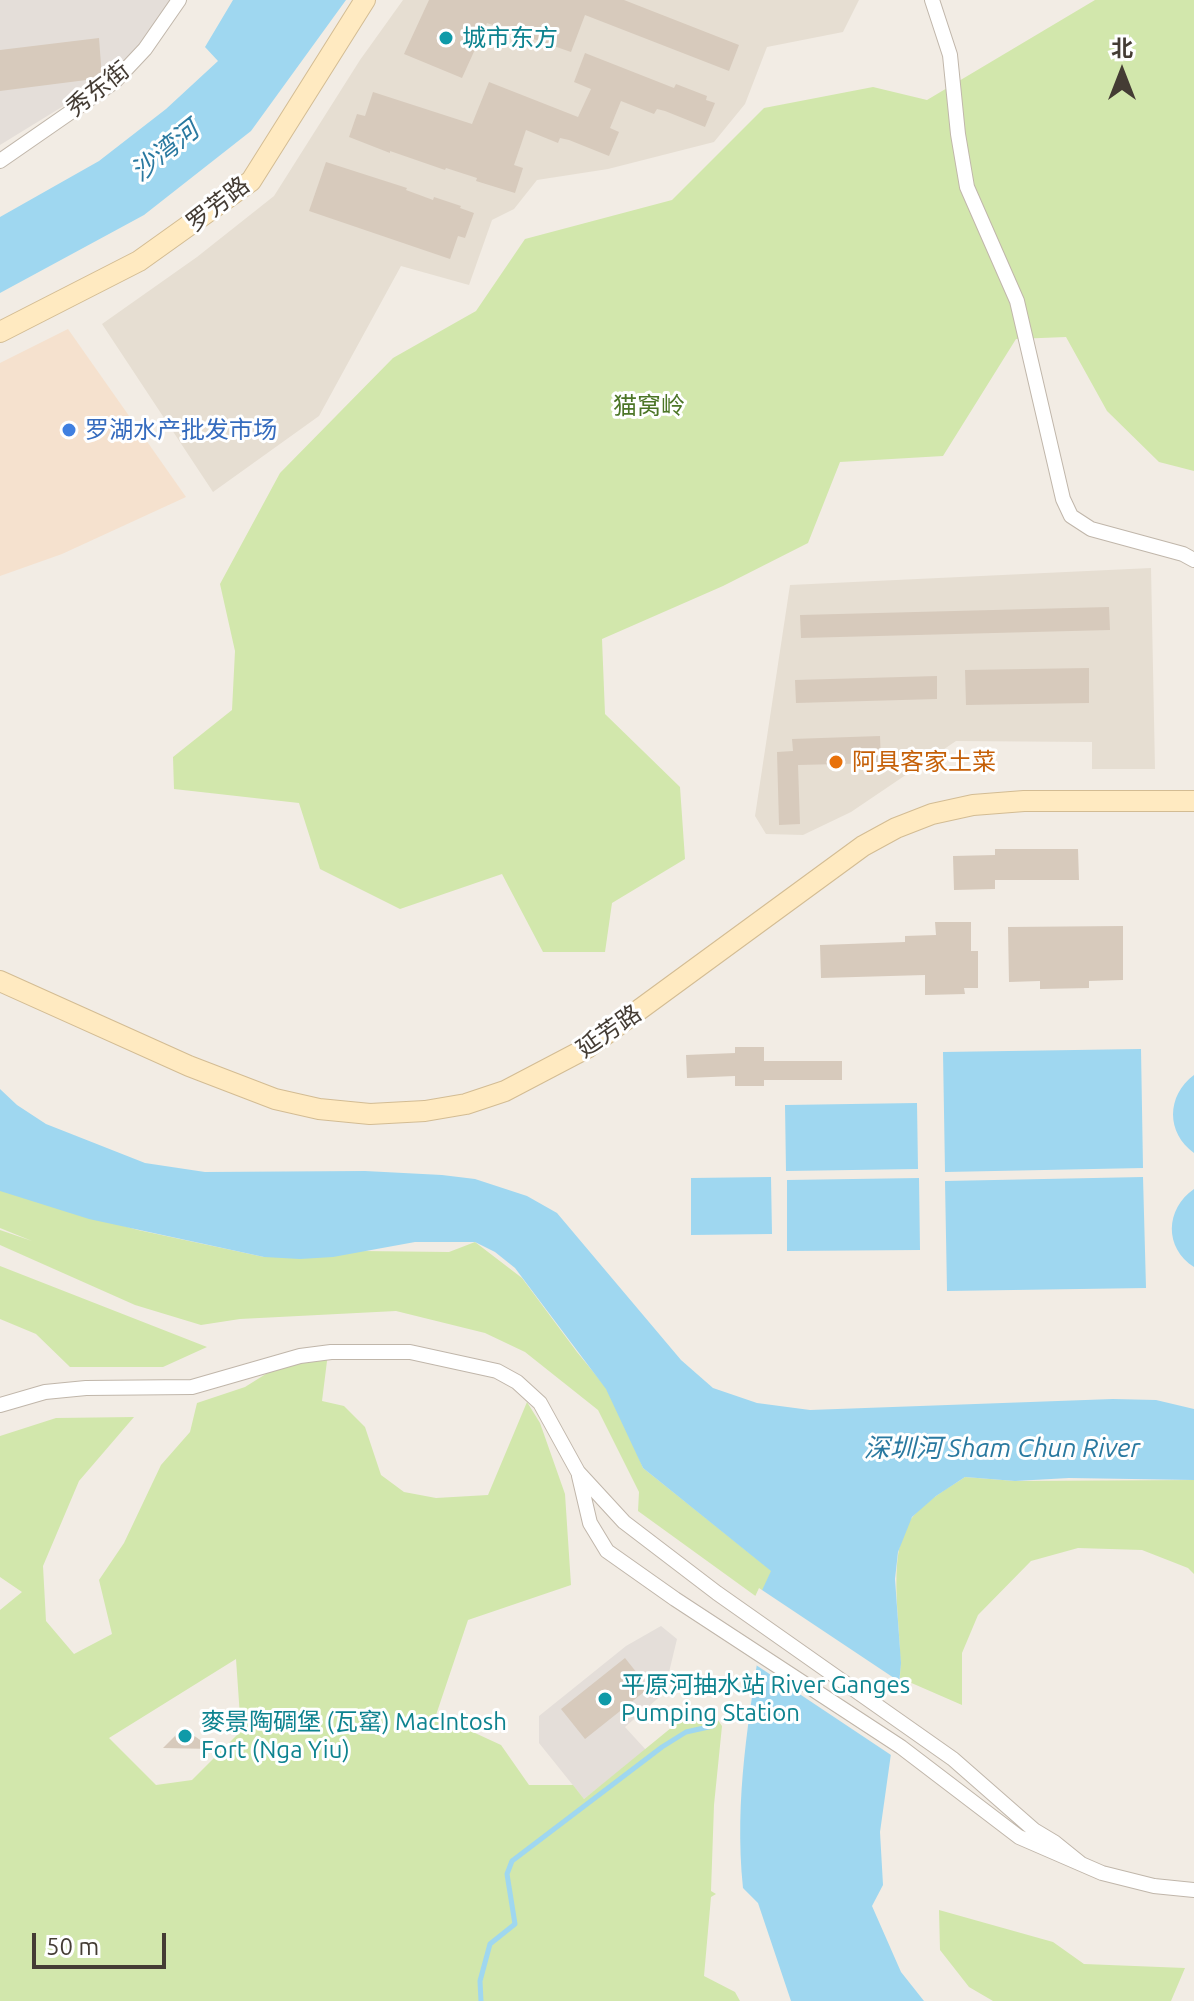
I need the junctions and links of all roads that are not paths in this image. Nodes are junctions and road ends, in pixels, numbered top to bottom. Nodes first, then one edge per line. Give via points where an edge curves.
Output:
1 (179, 0) edge
2 (365, 0) edge
3 (932, 0) edge
4 (0, 161) edge
5 (0, 332) edge
6 (1190, 553) edge
7 (1194, 801) edge
8 (0, 981) edge
9 (0, 1405) edge
10 (578, 1472) junction
11 (1080, 1863) junction
12 (1194, 1890) edge

1 - 4 street, 秀东街 via 114,82
2 - 5 main road, 罗芳路 via 251,181 139,261
3 - 6 street via 950,55 967,187 1017,301 1063,499 1071,516 1091,529
7 - 8 main road, 延芳路 via 973,805 896,828 863,846 587,1048 505,1091 425,1111 370,1114 275,1099
9 - 10 street via 45,1392 86,1388 192,1387 300,1356 410,1352 487,1368 517,1382 546,1412
10 - 11 street via 624,1522 953,1759
10 - 11 street via 590,1523 607,1551 901,1747 1019,1837
11 - 12 street via 1125,1880

